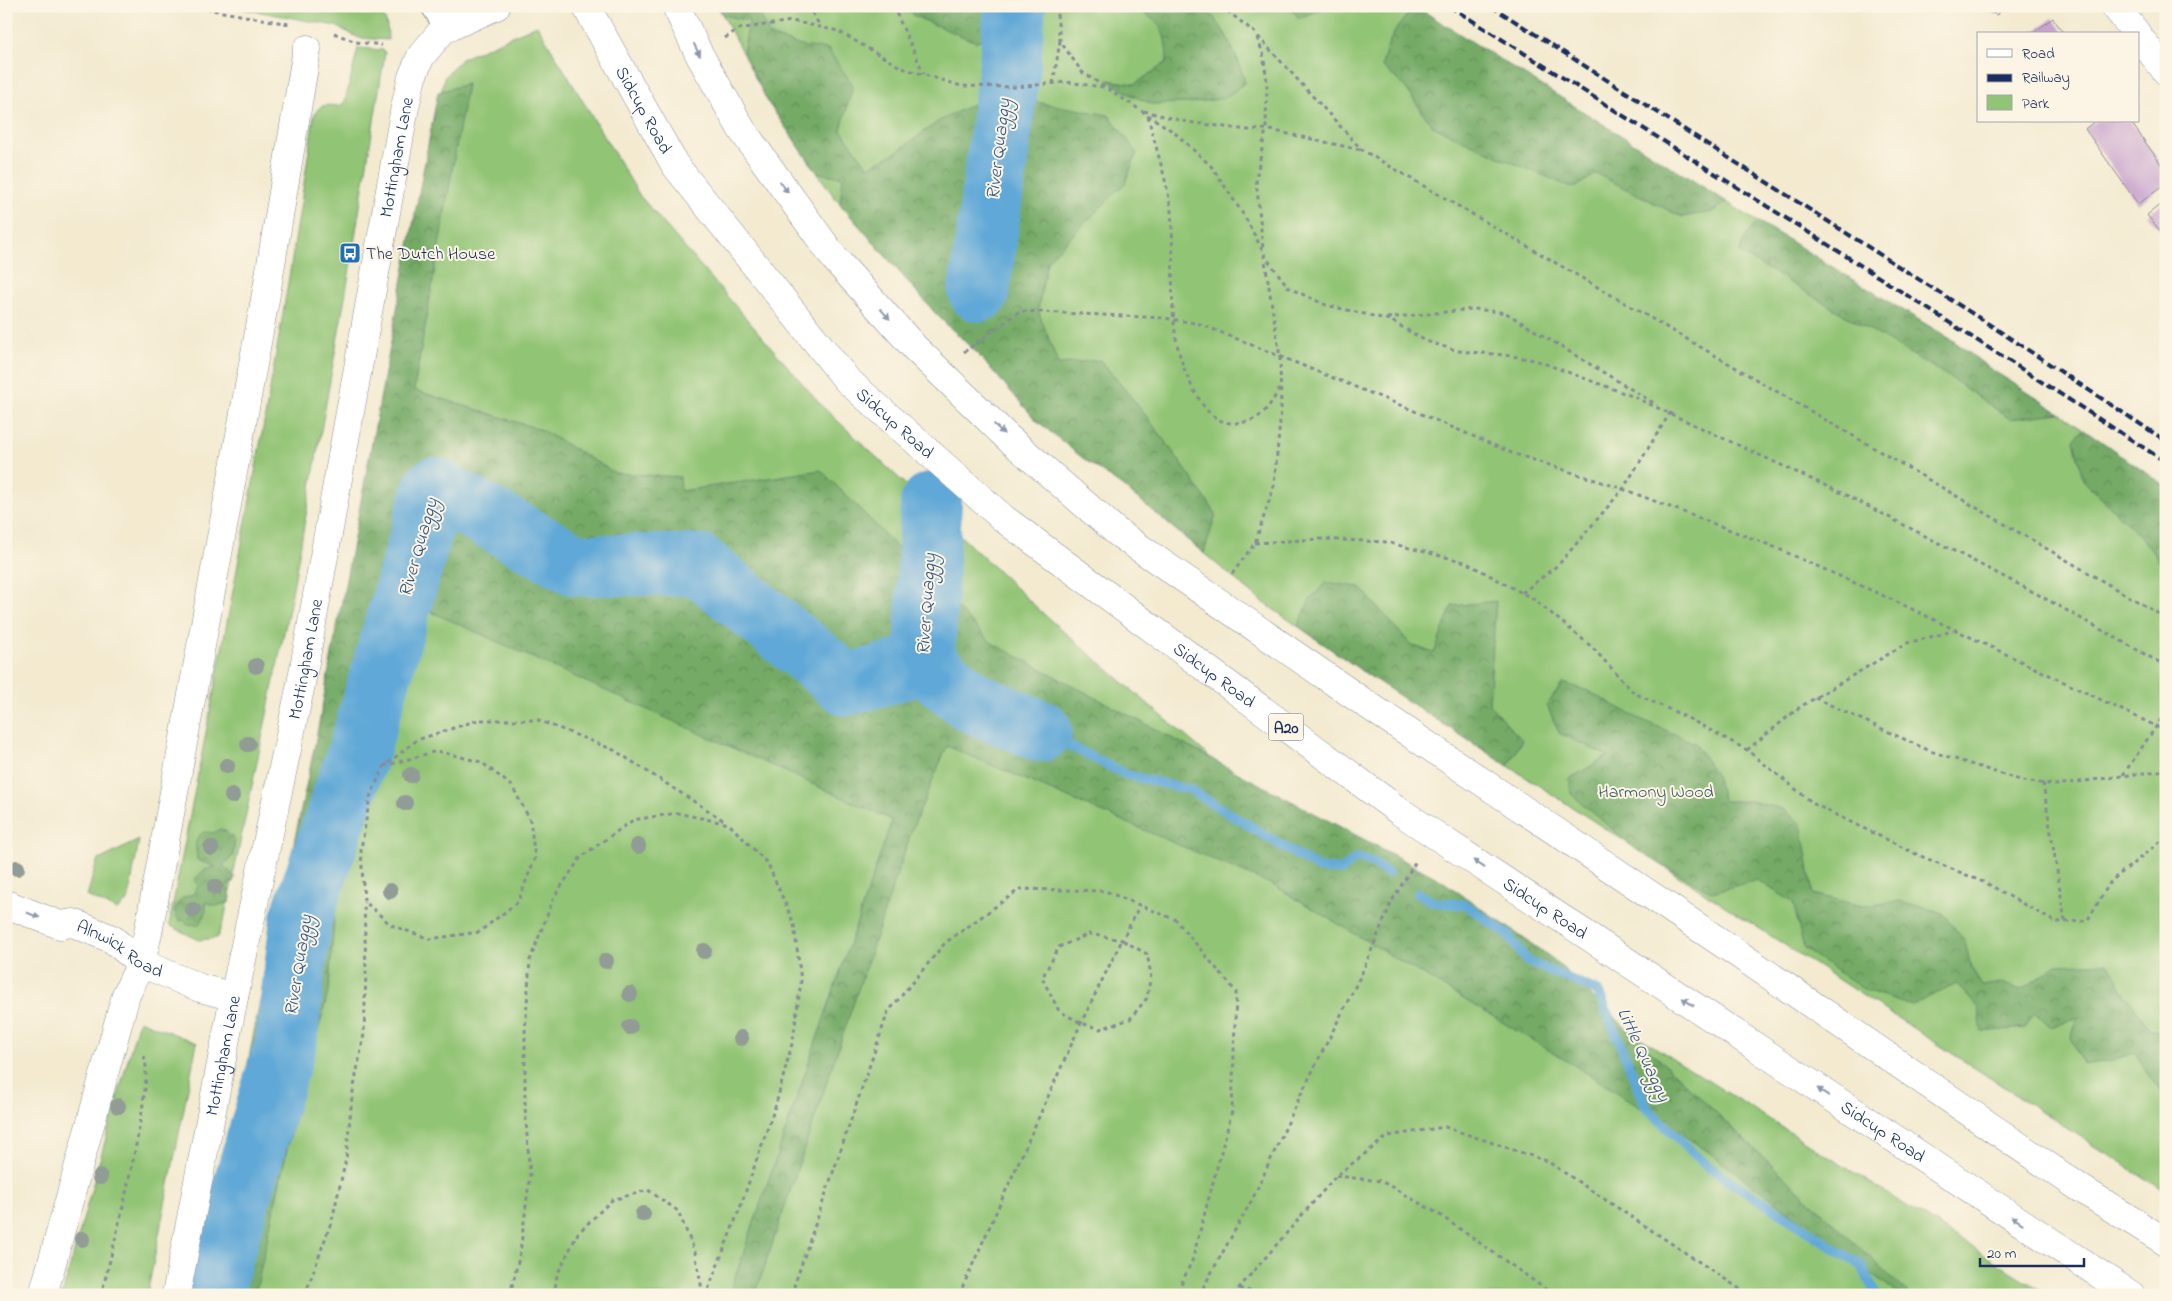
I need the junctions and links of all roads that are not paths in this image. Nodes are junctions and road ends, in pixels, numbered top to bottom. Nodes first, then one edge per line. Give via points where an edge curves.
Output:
1 (428, 6) edge
2 (463, 6) edge
3 (496, 6) edge
4 (586, 6) edge
5 (676, 6) edge
6 (2115, 6) edge
7 (443, 30) junction
8 (2136, 32) edge
9 (302, 38) road end
10 (2140, 38) edge
11 (2166, 71) edge
12 (6, 904) edge
13 (141, 963) junction
14 (234, 997) junction
15 (2166, 1242) edge
16 (43, 1295) edge
17 (176, 1295) edge
18 (2131, 1295) edge

1 - 7 lane
2 - 7 main road, Mottingham Lane
3 - 7 main road, Mottingham Lane
18 -> 4 main road, Sidcup Road / A20 via 1399,811 1004,519 841,373 675,165
5 -> 15 main road via 742,130 834,259 938,371 1007,437 1118,533 2083,1190
6 - 8 main road
7 - 14 main road, Mottingham Lane via 421,56 405,107 301,684
9 - 13 main road via 266,294
10 - 11 main road
12 -> 13 main road, Alnwick Road via 60,925 73,922 112,939
13 - 14 main road, Alnwick Road via 200,988
13 - 16 main road via 126,995
14 - 17 main road, Mottingham Lane

